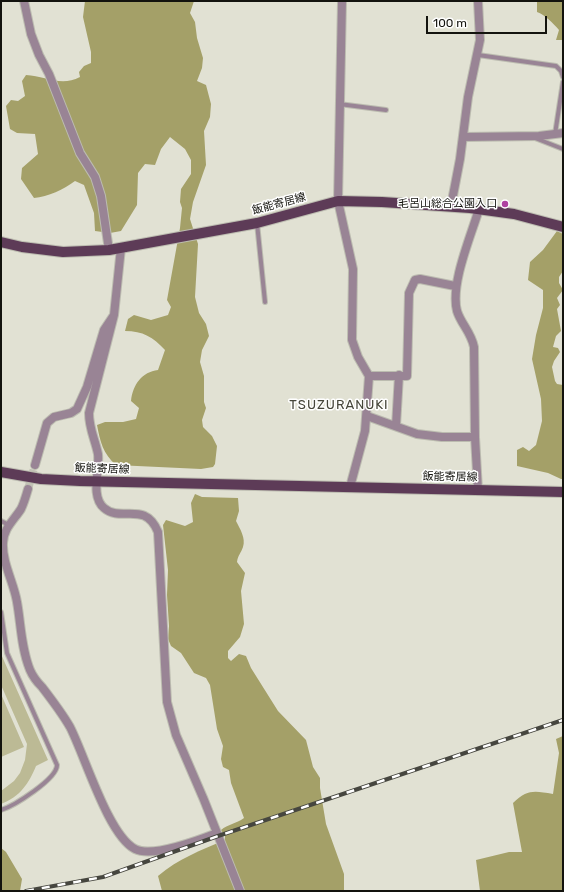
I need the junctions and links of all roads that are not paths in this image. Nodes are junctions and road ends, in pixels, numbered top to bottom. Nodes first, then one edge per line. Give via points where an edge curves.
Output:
1 (24, 1) edge
2 (342, 1) edge
3 (478, 1) edge
4 (478, 55) junction
5 (563, 77) edge
6 (563, 82) edge
7 (339, 104) junction
8 (386, 110) dead end
9 (559, 134) edge
10 (529, 136) junction
11 (463, 137) junction
12 (563, 149) edge
13 (338, 201) junction
14 (451, 206) junction
15 (479, 209) junction
16 (257, 223) junction
17 (563, 227) edge
18 (1, 242) edge
19 (121, 248) junction
20 (109, 250) junction
21 (456, 286) junction
22 (265, 302) dead end
23 (114, 315) junction
24 (369, 376) junction
25 (398, 376) junction
26 (367, 416) junction
27 (396, 426) junction
28 (474, 437) junction
29 (35, 465) tunnel mouth
30 (1, 472) edge
31 (97, 481) junction
32 (350, 487) junction
33 (28, 489) tunnel mouth
34 (478, 490) junction
35 (563, 492) edge
36 (1, 521) edge
37 (9, 525) junction
38 (1, 612) edge
39 (1, 810) edge
40 (217, 833) junction
41 (240, 891) edge

1 - 20 street via 31,34 39,55 80,153 95,177 101,196
2 - 7 street
3 - 4 street
4 - 5 lane via 556,66
4 - 11 street via 468,97
6 - 9 lane
7 - 8 lane
7 - 13 street
9 - 10 street
10 - 11 street
10 - 12 lane
11 - 14 street
13 - 14 main road, 飯能寄居線
13 - 16 main road, 飯能寄居線
13 - 24 street via 353,270 352,340
14 - 15 main road, 飯能寄居線
15 - 17 main road, 飯能寄居線
15 - 21 street
16 - 19 main road, 飯能寄居線
16 - 22 lane
18 - 20 main road, 飯能寄居線 via 63,252
19 - 20 main road, 飯能寄居線
19 - 23 street
21 - 25 street via 415,280 410,293 408,376
21 - 28 street via 458,312 472,337 474,347
23 - 29 street via 104,330 81,403 71,413 47,423
23 - 31 street via 89,413 89,427 98,454
24 - 25 street
24 - 26 street
25 - 27 street
26 - 27 street
26 - 32 street
27 - 28 street via 417,434
28 - 34 street
30 - 31 main road, 飯能寄居線 via 52,480
31 - 32 main road, 飯能寄居線
31 - 40 street via 99,501 105,509 145,515 152,519 158,532 167,702 176,735
32 - 34 main road, 飯能寄居線
33 - 37 street via 21,508
34 - 35 main road, 飯能寄居線
36 - 37 lane
37 - 40 street via 4,533 3,553 18,603 19,621 30,672 69,726 105,810 126,841 134,848 146,851 182,845
38 - 39 lane via 7,653 57,765 55,773 15,805
40 - 41 street

